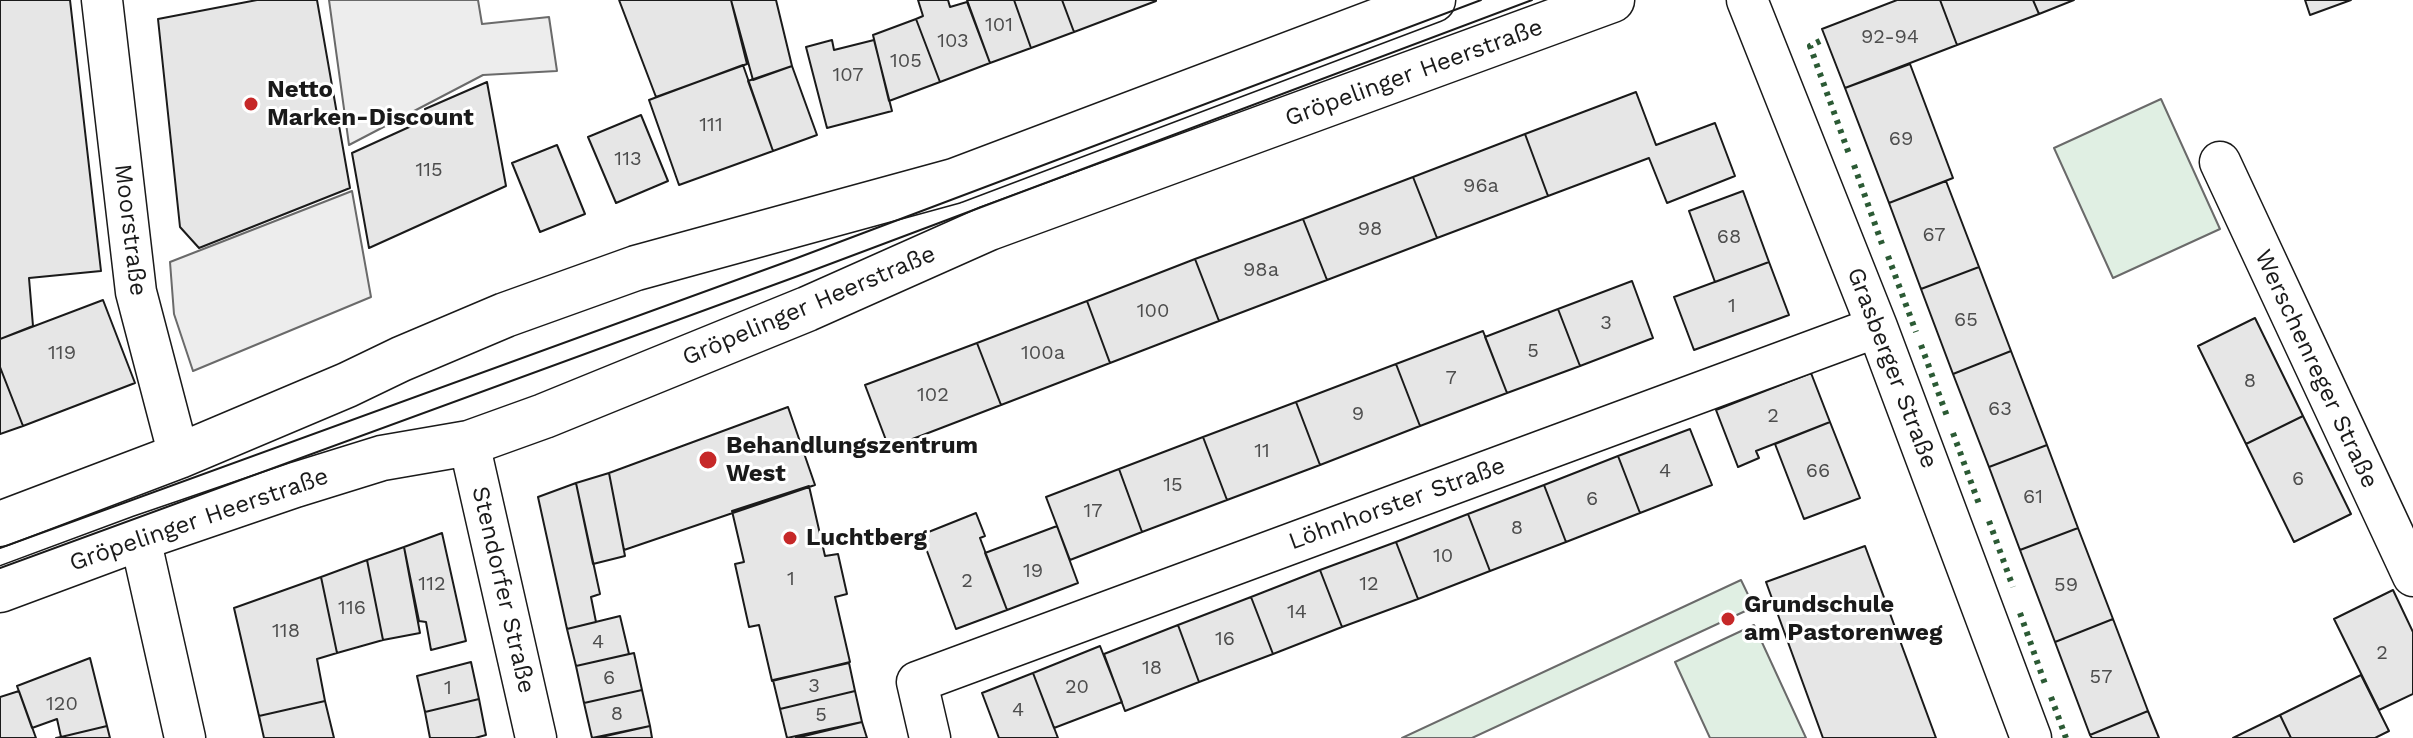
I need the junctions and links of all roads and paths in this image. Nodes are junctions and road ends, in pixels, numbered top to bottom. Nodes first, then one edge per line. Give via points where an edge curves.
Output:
1 (102, 0) edge
2 (1433, 0) edge
3 (1612, 0) edge
4 (1747, 0) edge
5 (2220, 162) dead end
6 (1877, 327) junction
7 (469, 443) junction
8 (179, 456) junction
9 (0, 524) edge
10 (140, 538) junction
11 (2413, 576) edge
12 (0, 590) edge
13 (185, 738) edge
14 (536, 738) edge
15 (930, 738) edge
16 (2031, 738) edge

1 - 8 street, Moorstraße via 136,292
2 - 8 main road via 954,181 636,268 505,315
3 - 7 main road, Gröpelinger Heerstraße via 989,228 807,309
4 - 6 street, Grasberger Straße
5 - 11 street, Werschenreger Straße
6 - 15 street, Löhnhorster Straße via 917,682
6 - 16 street, Grasberger Straße
7 - 10 main road, Gröpelinger Heerstraße via 382,458
7 - 14 street, Stendorfer Straße
8 - 9 main road
10 - 12 main road, Gröpelinger Heerstraße
10 - 13 street

